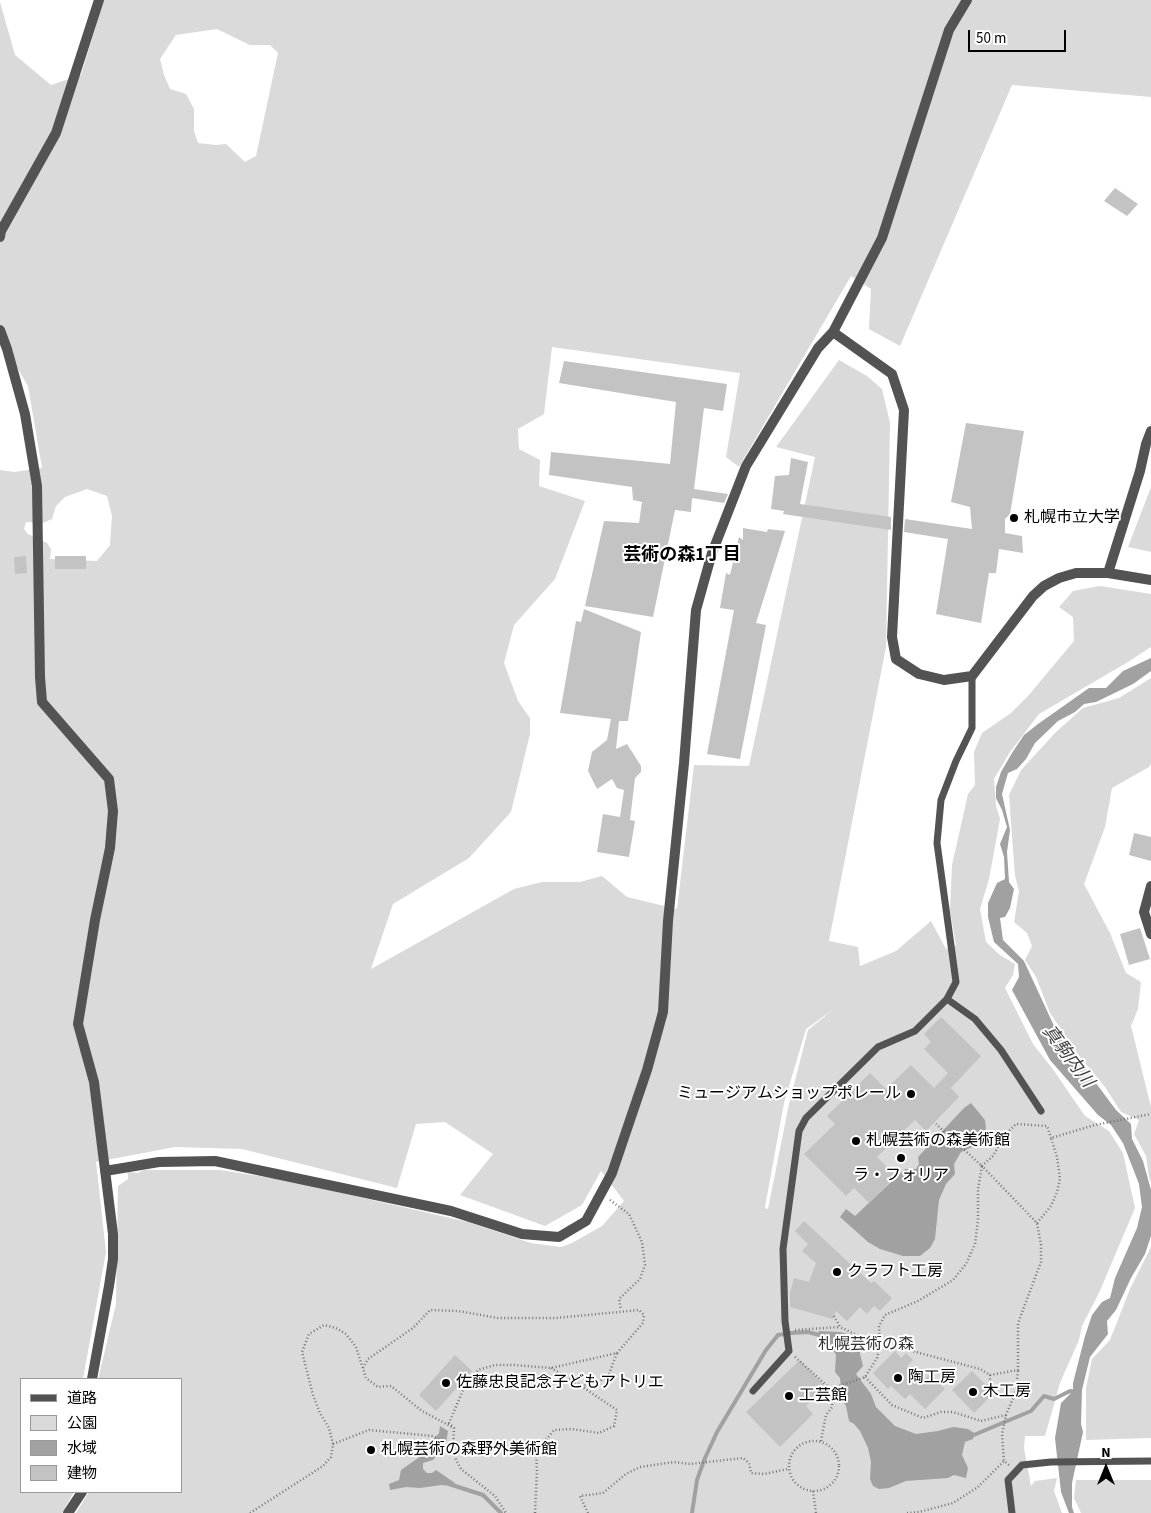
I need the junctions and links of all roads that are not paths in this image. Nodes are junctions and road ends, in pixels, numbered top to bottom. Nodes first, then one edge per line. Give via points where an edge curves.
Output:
1 (99, 0) edge
2 (967, 0) edge
3 (0, 237) edge
4 (0, 330) edge
5 (833, 332) junction
6 (1151, 431) edge
7 (1108, 573) junction
8 (1151, 580) edge
9 (972, 676) junction
10 (1151, 886) edge
11 (1151, 934) edge
12 (947, 999) junction
13 (1041, 1111) dead end
14 (105, 1171) junction
15 (92, 1378) edge
16 (753, 1391) dead end
17 (1151, 1461) edge
18 (81, 1493) edge
19 (68, 1513) edge
20 (1012, 1513) edge

1 - 3 street via 56,133
2 - 5 street via 949,30 882,238
4 - 14 street via 25,414 37,486 42,702 109,779 113,811 110,848 78,1024 94,1082
5 - 9 street via 892,374 904,410 892,637 896,659 919,674 944,680
5 - 14 street via 818,348 746,466 709,562 696,610 663,1012 612,1173 586,1221 559,1237 522,1234 451,1211 215,1161 159,1162
6 - 7 street
7 - 8 street
7 - 9 street via 1076,573 1044,586
9 - 12 lane via 972,728 941,800 937,843 956,982
10 - 11 street via 1144,912
12 - 13 lane via 975,1019 1001,1050
12 - 16 lane via 916,1031 878,1047 806,1118 799,1131 783,1249 788,1348
14 - 15 street via 113,1259
17 - 20 lane via 1022,1465 1008,1480
18 - 19 street

